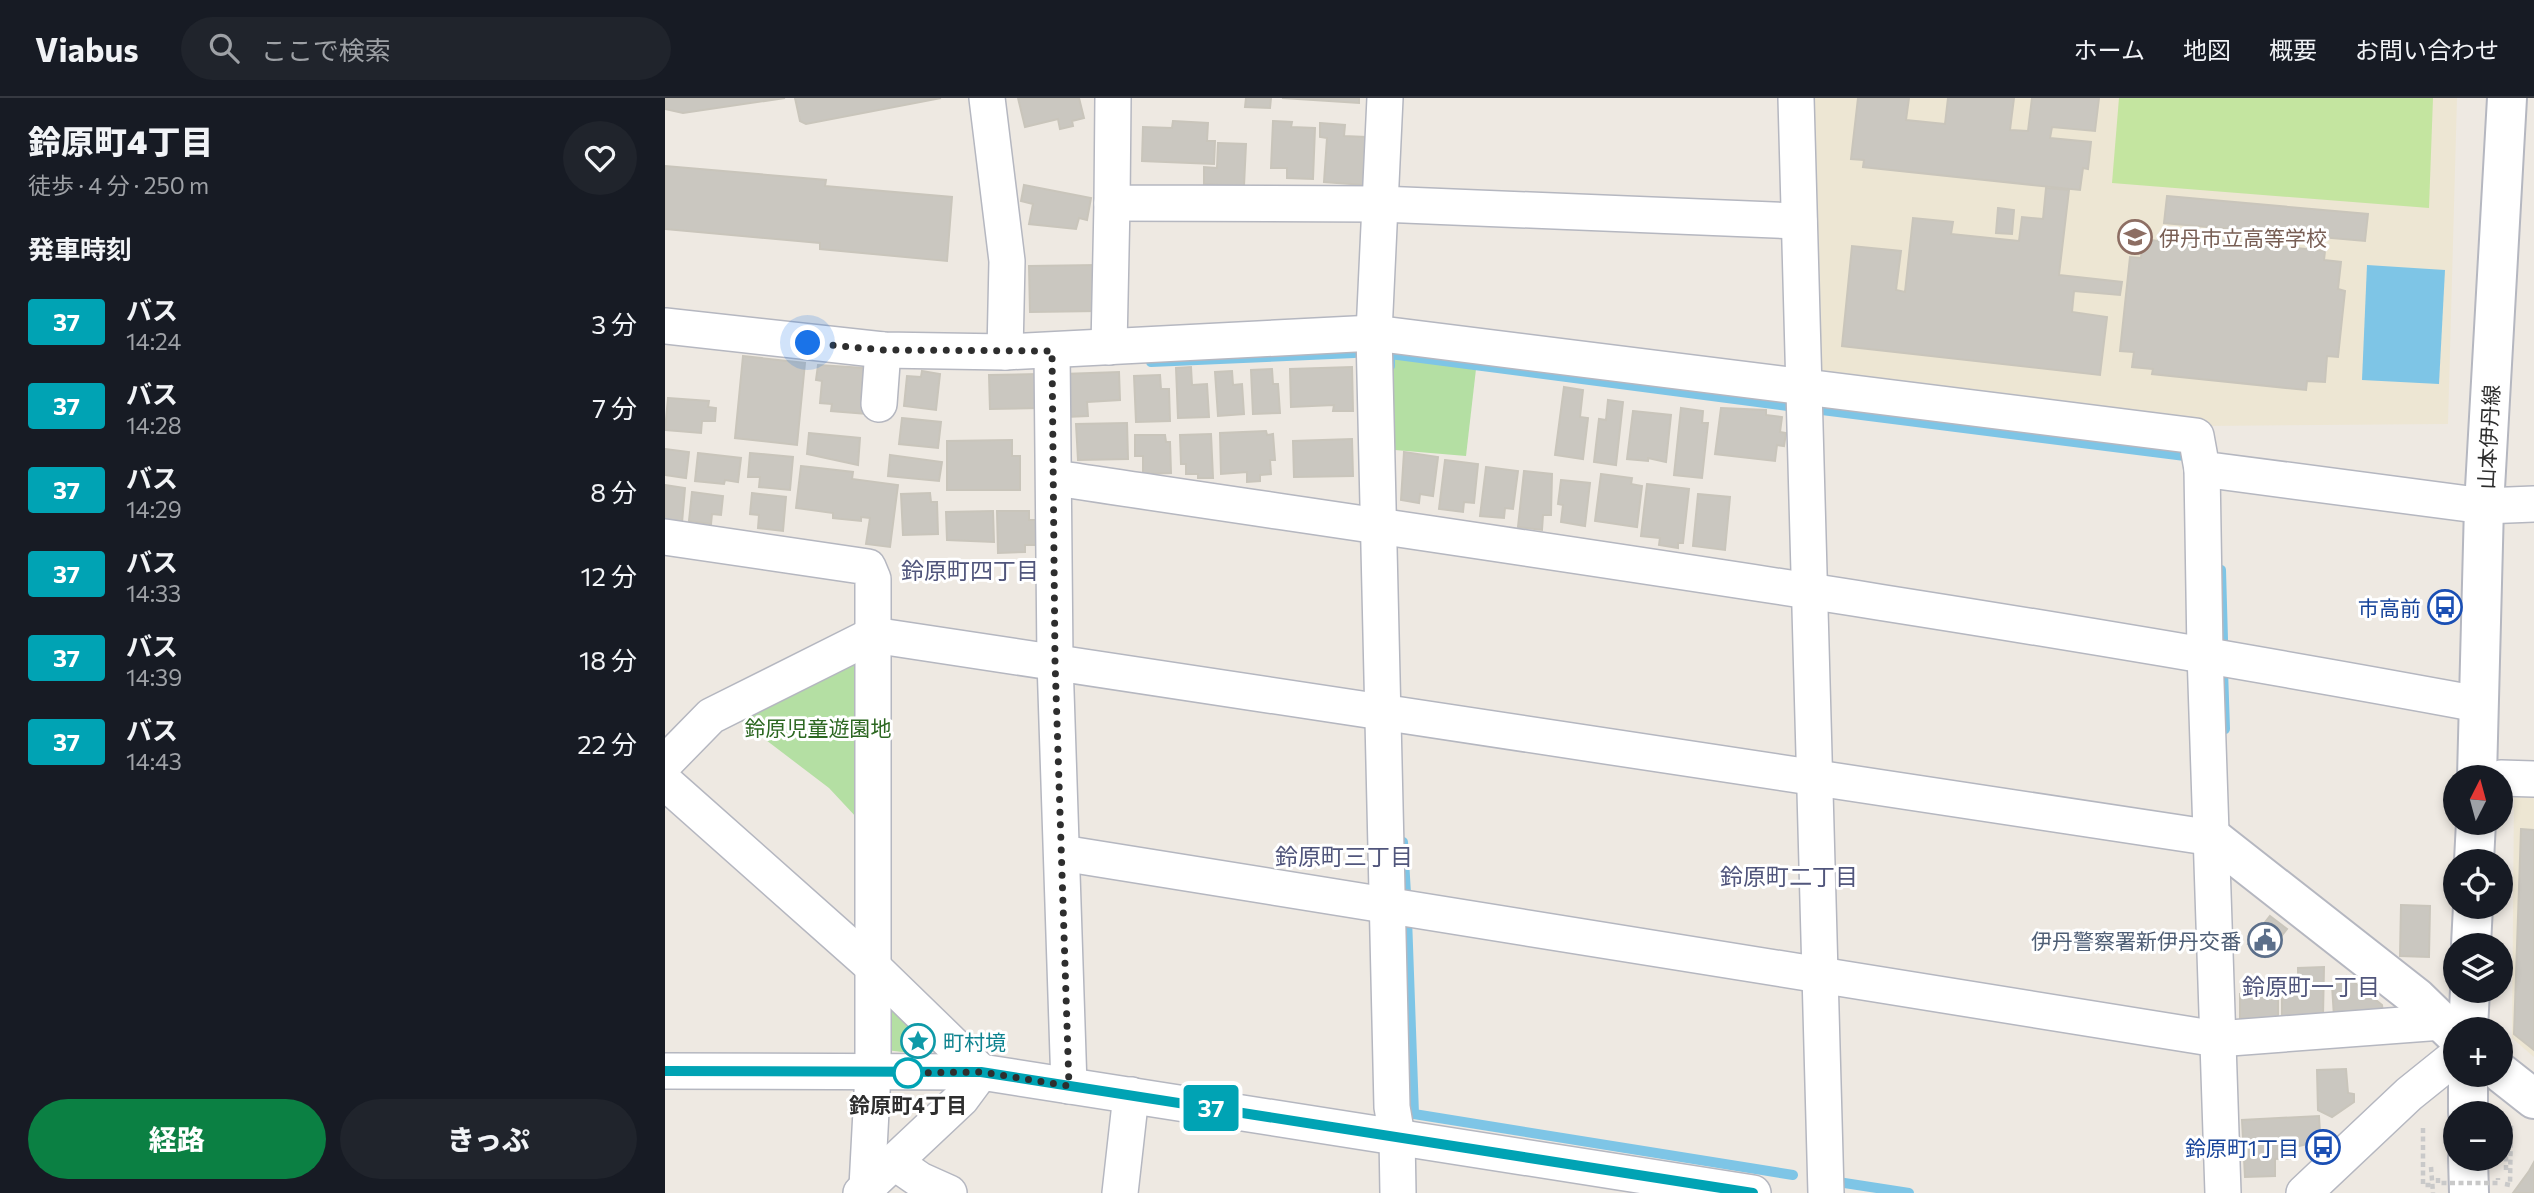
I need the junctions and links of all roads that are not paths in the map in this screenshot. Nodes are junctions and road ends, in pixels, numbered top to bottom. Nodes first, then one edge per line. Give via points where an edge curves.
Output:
1 (987, 98) edge
2 (1113, 98) edge
3 (1385, 98) edge
4 (1796, 98) edge
5 (2507, 98) edge
6 (1112, 203) junction
7 (1380, 204) junction
8 (1799, 221) junction
9 (665, 326) edge
10 (1374, 333) junction
11 (1109, 347) junction
12 (883, 350) junction
13 (1052, 351) junction
14 (1005, 352) junction
15 (1805, 388) junction
16 (879, 404) dead end
17 (2203, 469) junction
18 (1055, 478) junction
19 (2534, 504) edge
20 (2484, 506) junction
21 (1377, 526) junction
22 (665, 537) edge
23 (1808, 589) junction
24 (873, 635) junction
25 (2205, 653) junction
26 (1055, 661) junction
27 (2478, 704) junction
28 (1382, 712) junction
29 (665, 764) edge
30 (2477, 765) edge
31 (1815, 777) junction
32 (2513, 778) edge
33 (2534, 779) edge
34 (665, 782) edge
35 (2213, 838) junction
36 (1062, 853) junction
37 (1387, 905) junction
38 (872, 966) junction
39 (1819, 974) junction
40 (2443, 1019) edge
41 (2443, 1030) edge
42 (2217, 1039) junction
43 (2443, 1067) edge
44 (665, 1071) edge
45 (981, 1072) junction
46 (873, 1073) junction
47 (1069, 1086) junction
48 (2509, 1087) edge
49 (1131, 1095) junction
50 (2522, 1110) edge
51 (1397, 1136) junction
52 (894, 1161) junction
53 (864, 1190) edge
54 (949, 1193) edge
55 (1120, 1193) edge
56 (1398, 1193) edge
57 (1753, 1193) edge
58 (1826, 1193) edge
59 (2223, 1193) edge
60 (2304, 1193) edge

1 - 14 street via 1007,261
2 - 6 street
3 - 7 street
4 - 8 street
5 - 20 main road, 山本伊丹線
6 - 7 street
6 - 11 street
7 - 8 street
7 - 10 street
8 - 15 street
9 - 12 street
10 - 11 street
10 - 15 street
10 - 21 street
11 - 13 street
12 - 14 street
12 - 16 street
13 - 14 street
13 - 18 street
15 - 17 street via 2196,436
15 - 23 street
17 - 20 street
17 - 25 street
18 - 21 street
18 - 26 street
19 - 20 street
20 - 27 main road, 山本伊丹線
21 - 23 street
21 - 28 street
22 - 24 street via 868,567 873,579
23 - 25 street
23 - 31 street
24 - 26 street
24 - 29 street via 711,716
24 - 38 street
25 - 27 street
25 - 35 street
26 - 28 street
26 - 36 street
27 - 30 main road, 山本伊丹線
28 - 31 street
28 - 37 street
31 - 35 street
31 - 39 street
32 - 33 street
34 - 38 street
35 - 40 main road
35 - 42 street
36 - 37 street
36 - 47 street
37 - 39 street
37 - 51 street via 1392,1107
38 - 45 street
38 - 46 street
39 - 42 street
39 - 58 street
41 - 42 street
42 - 59 street
43 - 60 street
44 - 46 street
45 - 46 street
45 - 47 street
45 - 52 street via 961,1099
46 - 53 street
47 - 49 street
48 - 50 main road
49 - 51 street
49 - 55 street
51 - 56 street
51 - 57 street
52 - 53 street
52 - 54 street

